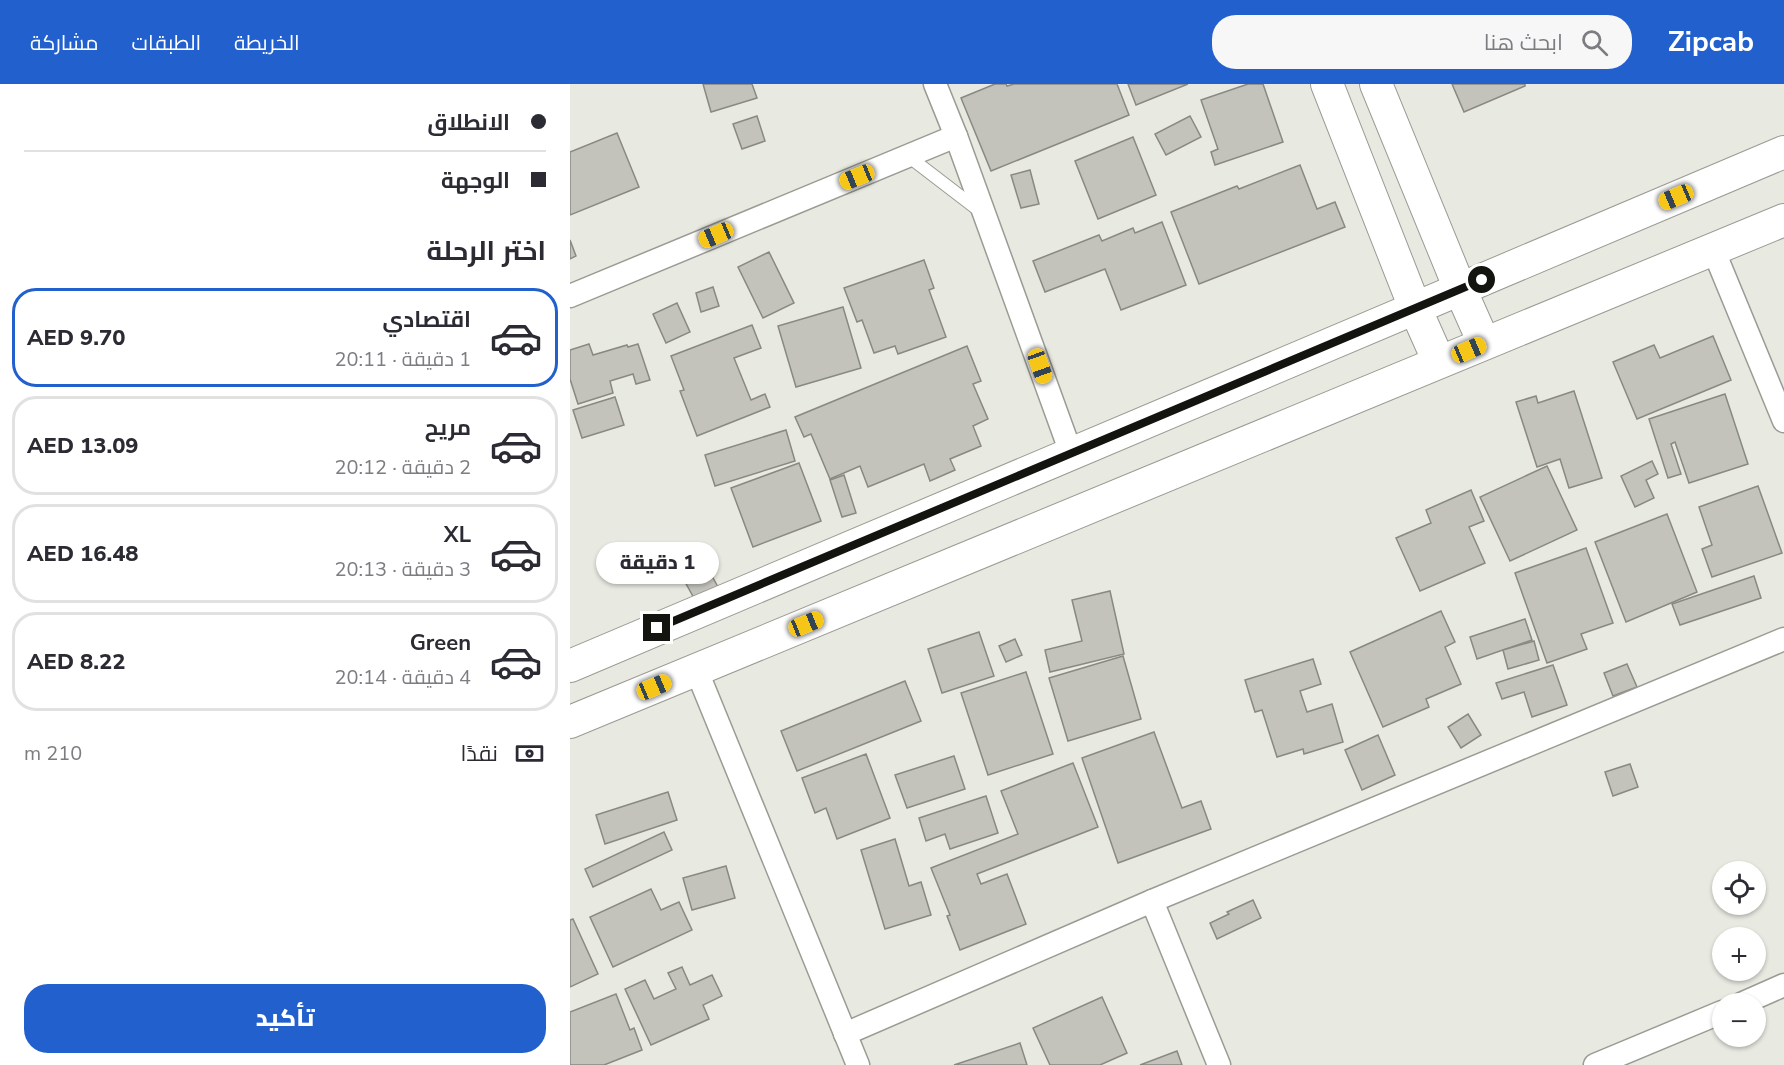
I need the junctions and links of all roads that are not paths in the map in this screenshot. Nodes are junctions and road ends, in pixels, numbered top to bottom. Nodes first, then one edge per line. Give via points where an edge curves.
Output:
1 (935, 84) edge
2 (1327, 84) edge
3 (1376, 84) edge
4 (956, 136) junction
5 (1784, 152) edge
6 (908, 156) junction
7 (985, 215) junction
8 (1784, 220) edge
9 (1713, 249) junction
10 (1460, 289) junction
11 (570, 296) edge
12 (1415, 308) junction
13 (1484, 344) junction
14 (1439, 362) junction
15 (1784, 421) edge
16 (1071, 453) junction
17 (1784, 639) edge
18 (570, 666) edge
19 (696, 669) junction
20 (570, 722) edge
21 (1152, 901) junction
22 (1784, 985) edge
23 (1766, 993) edge
24 (1712, 1016) edge
25 (845, 1034) junction
26 (858, 1065) edge
27 (1219, 1065) edge
28 (1595, 1065) edge

1 - 4 street
2 - 12 street
3 - 10 street
4 - 6 street
4 - 7 street
5 - 10 street
6 - 7 lane
6 - 11 street
7 - 16 street
8 - 9 street
9 - 13 street
9 - 15 street
10 - 12 street
10 - 13 street
12 - 14 street
12 - 16 street
13 - 14 street
14 - 19 street
16 - 18 street
17 - 21 street
19 - 20 street
19 - 25 street
21 - 25 street
21 - 27 street
22 - 23 street
24 - 28 street
25 - 26 street

